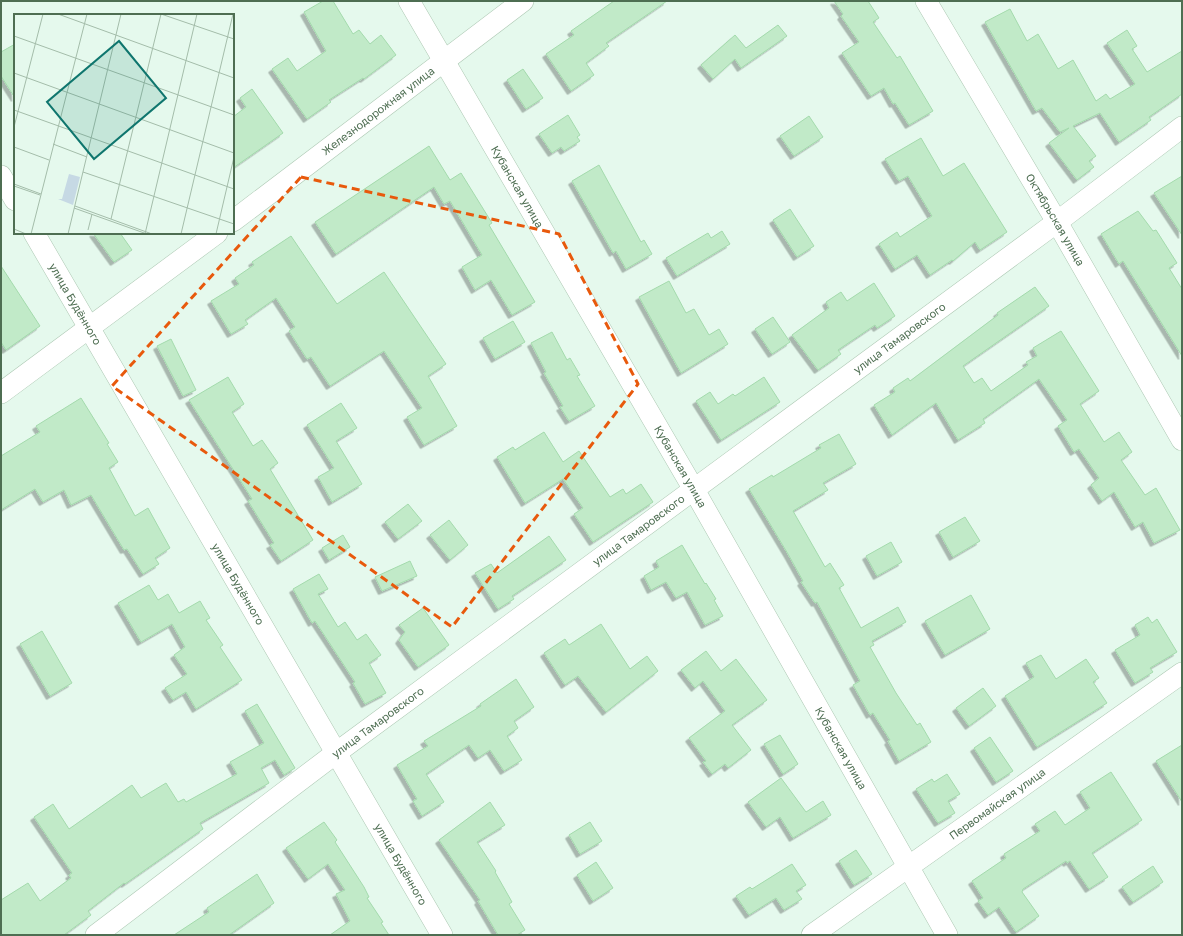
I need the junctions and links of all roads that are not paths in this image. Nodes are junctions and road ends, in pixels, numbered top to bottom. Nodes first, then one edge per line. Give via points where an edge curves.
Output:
1 (409, 1) edge
2 (523, 1) edge
3 (926, 1) edge
4 (444, 61) junction
5 (1182, 127) edge
6 (1, 176) edge
7 (14, 198) edge
8 (234, 219) edge
9 (1057, 222) junction
10 (35, 234) edge
11 (215, 234) edge
12 (90, 328) junction
13 (1, 393) edge
14 (1182, 440) edge
15 (693, 488) junction
16 (1182, 673) edge
17 (336, 753) junction
18 (908, 869) junction
19 (96, 935) edge
20 (442, 935) edge
21 (812, 935) edge
22 (947, 935) edge

1 - 4 street, Кубанская улица
2 - 4 street, Железнодорожная улица
3 - 9 street, Октябрьская улица
4 - 8 street, Железнодорожная улица
4 - 15 street, Кубанская улица
5 - 9 street, улица Тамаровского
6 - 7 street
9 - 14 street, Октябрьская улица
9 - 15 street, улица Тамаровского
10 - 12 street, улица Будённого
11 - 12 street
12 - 13 street
12 - 17 street, улица Будённого
15 - 17 street, улица Тамаровского
15 - 18 street, Кубанская улица
16 - 18 street, Первомайская улица
17 - 19 street, улица Тамаровского
17 - 20 street, улица Будённого
18 - 21 street, Первомайская улица
18 - 22 street, Кубанская улица

